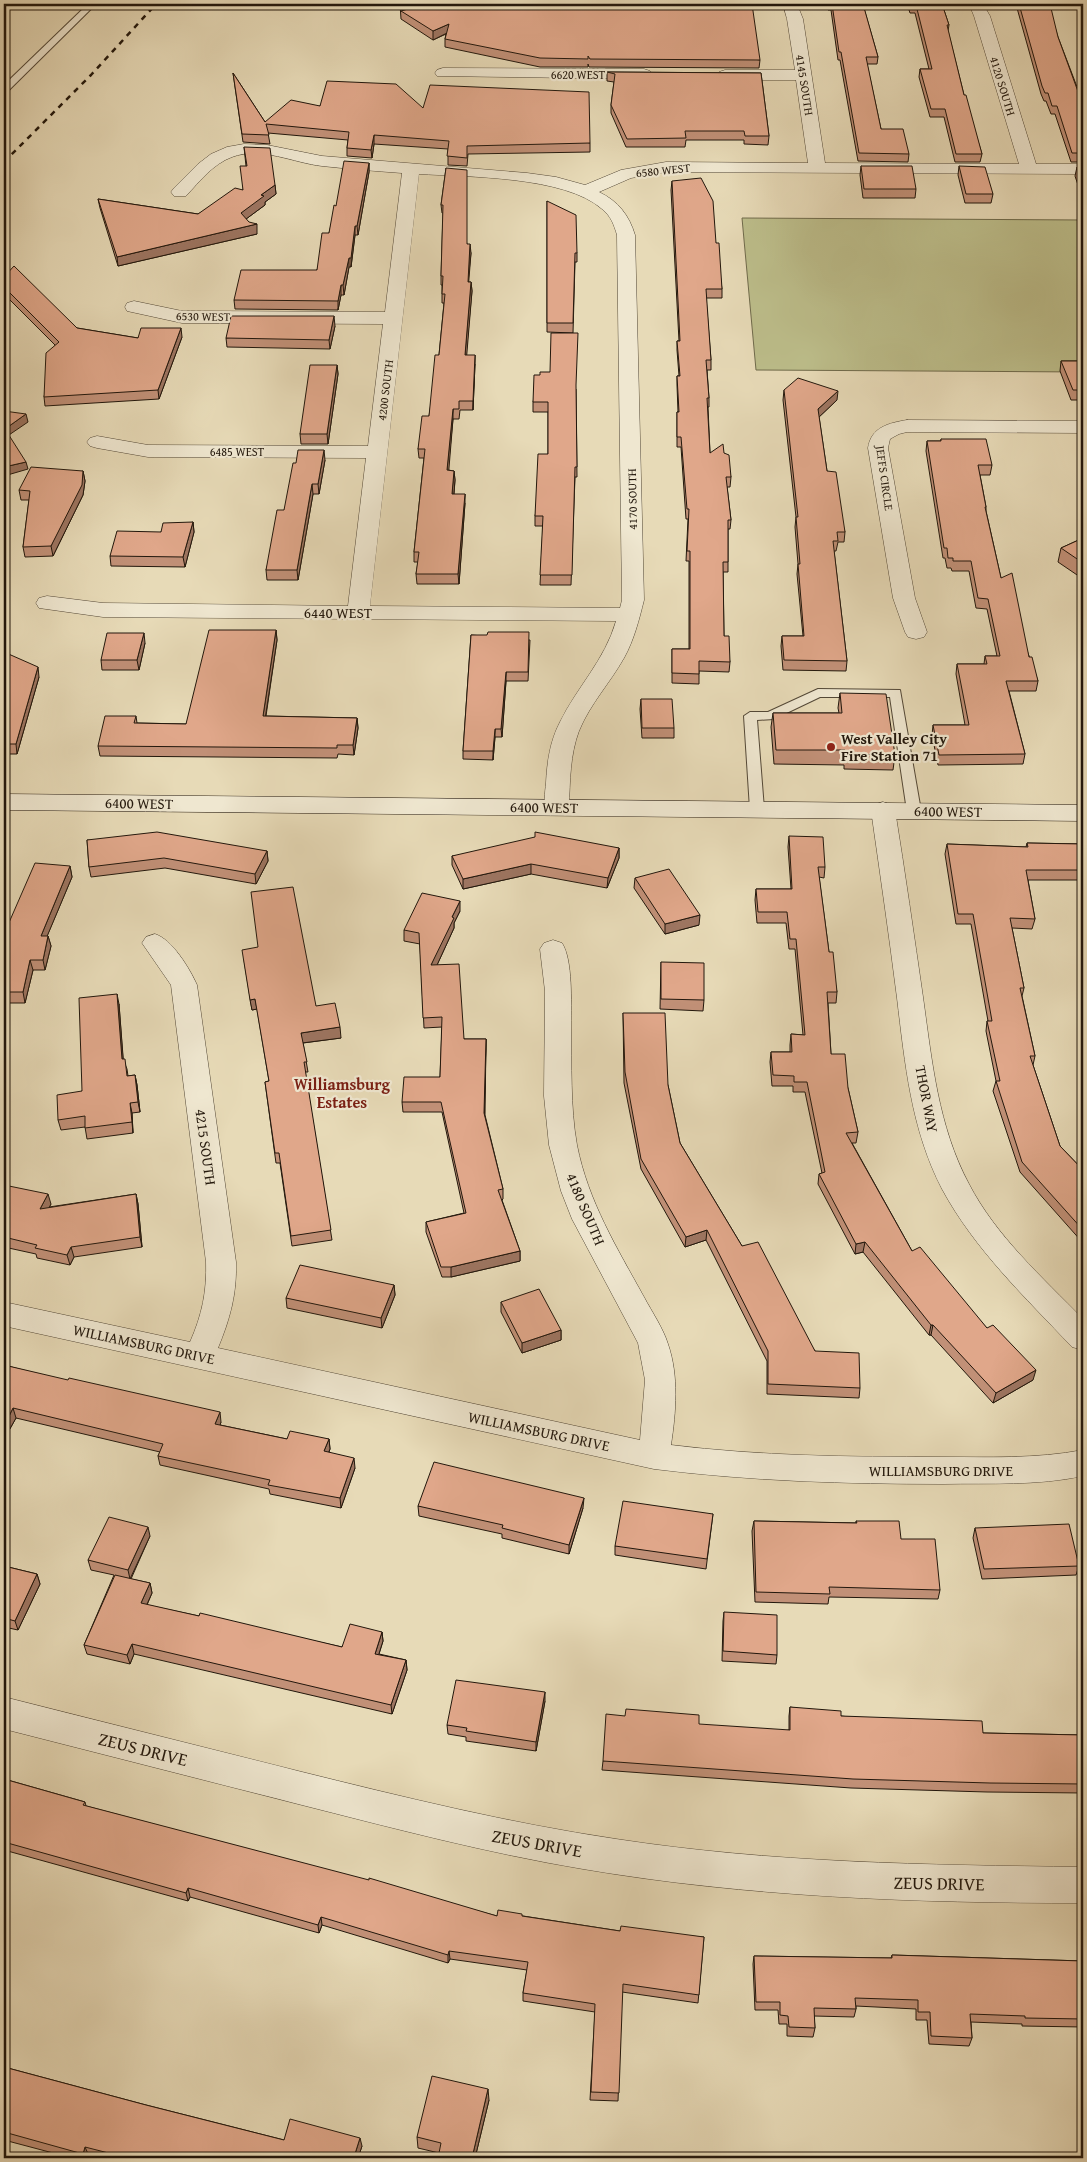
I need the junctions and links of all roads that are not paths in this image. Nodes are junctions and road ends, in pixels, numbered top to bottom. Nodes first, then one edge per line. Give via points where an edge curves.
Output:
1 (92, 4) edge
2 (790, 4) edge
3 (976, 4) edge
4 (443, 73) dead end
5 (658, 74) edge
6 (706, 75) edge
7 (803, 75) junction
8 (4, 90) edge
9 (817, 167) junction
10 (411, 168) junction
11 (1028, 169) junction
12 (1083, 169) edge
13 (586, 191) junction
14 (180, 192) dead end
15 (134, 307) dead end
16 (393, 318) junction
17 (1083, 427) edge
18 (97, 442) dead end
19 (378, 452) junction
20 (47, 603) dead end
21 (358, 612) junction
22 (630, 615) junction
23 (916, 632) dead end
24 (4, 802) edge
25 (557, 808) junction
26 (757, 809) junction
27 (883, 810) junction
28 (914, 811) junction
29 (1083, 813) edge
30 (154, 943) dead end
31 (553, 949) dead end
32 (4, 1314) edge
33 (1083, 1338) edge
34 (199, 1356) junction
35 (654, 1456) junction
36 (1083, 1463) edge
37 (4, 1713) edge
38 (1083, 1885) edge

1 - 8 lane
2 - 7 street, 4145 SOUTH
3 - 11 street, 4120 SOUTH
4 - 5 street, 6620 WEST
6 - 7 street
7 - 9 street, 4145 SOUTH
9 - 11 street, 6580 WEST
9 - 13 street, 6580 WEST via 666,167 626,174
10 - 13 street via 543,180
10 - 14 street via 315,160 270,149 249,148 230,152 206,164
10 - 16 street, 4200 SOUTH
11 - 12 street, 6580 WEST
13 - 22 street, 4170 SOUTH via 616,212 622,219 626,234 634,586
15 - 16 street, 6530 WEST via 182,317
16 - 19 street, 4200 SOUTH
17 - 23 street, JEFFS CIRCLE via 914,426 894,428 883,434 878,442 882,467 904,598
18 - 19 street, 6485 WEST via 148,451
19 - 21 street, 4200 SOUTH
20 - 21 street, 6440 WEST via 103,610
21 - 22 street, 6440 WEST
22 - 25 street, 4170 SOUTH via 618,649 580,705 567,733 560,764
24 - 25 street, 6400 WEST
25 - 26 street, 6400 WEST
26 - 27 street, 6400 WEST
26 - 28 lane via 750,716 770,716 818,693 896,693
27 - 28 street, 6400 WEST
27 - 33 street, THOR WAY via 925,1105 941,1156 972,1214 994,1244
28 - 29 street, 6400 WEST
30 - 34 street, 4215 SOUTH via 184,985 221,1262 220,1302
31 - 35 street, 4180 SOUTH via 558,991 558,1096 563,1145 575,1191 587,1219 653,1343 660,1380
32 - 34 street, WILLIAMSBURG DRIVE
34 - 35 street, WILLIAMSBURG DRIVE
35 - 36 street, WILLIAMSBURG DRIVE via 729,1466 815,1470 1023,1470
37 - 38 street, ZEUS DRIVE via 446,1825 582,1852 802,1877

